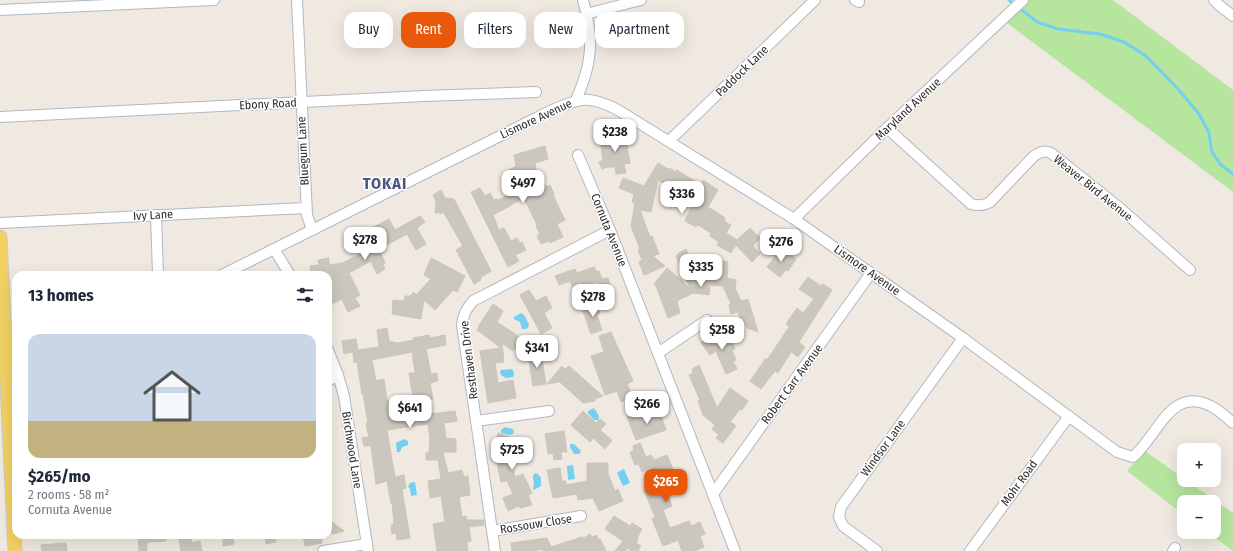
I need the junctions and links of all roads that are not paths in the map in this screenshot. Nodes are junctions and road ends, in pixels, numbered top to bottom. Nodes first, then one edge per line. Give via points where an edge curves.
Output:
1 (214, 0) edge
2 (297, 0) edge
3 (583, 0) edge
4 (641, 0) edge
5 (815, 0) edge
6 (1214, 0) edge
7 (145, 1) edge
8 (1022, 1) edge
9 (0, 10) edge
10 (586, 12) edge
11 (587, 14) edge
12 (1233, 16) edge
13 (587, 20) edge
14 (536, 92) dead end
15 (576, 100) junction
16 (301, 102) junction
17 (0, 117) edge
18 (887, 128) junction
19 (669, 141) junction
20 (578, 155) dead end
21 (306, 208) junction
22 (156, 214) junction
23 (794, 219) junction
24 (0, 222) edge
25 (312, 230) junction
26 (610, 230) junction
27 (0, 237) edge
28 (274, 249) junction
29 (1190, 270) dead end
30 (158, 271) edge
31 (230, 271) edge
32 (288, 271) edge
33 (871, 273) junction
34 (707, 320) dead end
35 (963, 338) junction
36 (658, 353) junction
37 (332, 360) edge
38 (11, 361) edge
39 (338, 375) junction
40 (332, 378) edge
41 (11, 380) edge
42 (549, 411) dead end
43 (1069, 416) junction
44 (476, 421) junction
45 (1233, 423) edge
46 (5, 451) edge
47 (713, 494) junction
48 (581, 516) dead end
49 (12, 521) edge
50 (492, 531) junction
51 (14, 539) edge
52 (367, 548) edge
53 (15, 551) edge
54 (323, 551) edge
55 (495, 551) edge
56 (735, 551) edge
57 (877, 551) edge
58 (970, 551) edge

1 - 7 street
2 - 16 street, Bluegum Lane
3 - 10 street
4 - 11 street
5 - 19 street, Paddock Lane
6 - 12 street
7 - 9 street
8 - 18 street, Maryland Avenue
13 - 15 street via 590,50 581,90
14 - 16 street, Ebony Road
15 - 19 street, Lismore Avenue via 602,102
15 - 25 street, Lismore Avenue
16 - 17 street, Ebony Road
16 - 21 street, Bluegum Lane
18 - 23 street, Maryland Avenue
18 - 29 street, Weaver Bird Avenue via 971,204 978,206 990,202 1039,152 1051,153 1121,209
19 - 23 street, Lismore Avenue
20 - 26 street, Cornuta Avenue
21 - 22 street, Ivy Lane
21 - 25 street, Bluegum Lane
22 - 24 street, Ivy Lane
22 - 30 street
23 - 33 street, Lismore Avenue
25 - 28 street, Lismore Avenue
26 - 36 street, Cornuta Avenue
26 - 44 street, Resthaven Drive via 473,301 467,307 462,326
27 - 38 main road
28 - 31 street, Lismore Avenue
28 - 32 street
33 - 35 street, Lismore Avenue
33 - 47 street, Robert Carr Avenue
34 - 36 street
35 - 43 street, Lismore Avenue
35 - 57 street, Windsor Lane via 841,507 839,517 844,526
36 - 47 street, Cornuta Avenue
37 - 39 street, Birchwood Lane
38 - 41 main road
39 - 40 street
39 - 52 street, Birchwood Lane via 344,396
41 - 46 main road
42 - 44 street
43 - 45 street, Lismore Avenue via 1117,452 1133,457 1169,413 1182,402 1201,402 1216,409
43 - 58 street, Mohr Road
44 - 50 street, Resthaven Drive
46 - 49 main road
47 - 56 street, Cornuta Avenue
48 - 50 street, Rossouw Close
50 - 55 street, Resthaven Drive
51 - 53 main road
52 - 54 street

